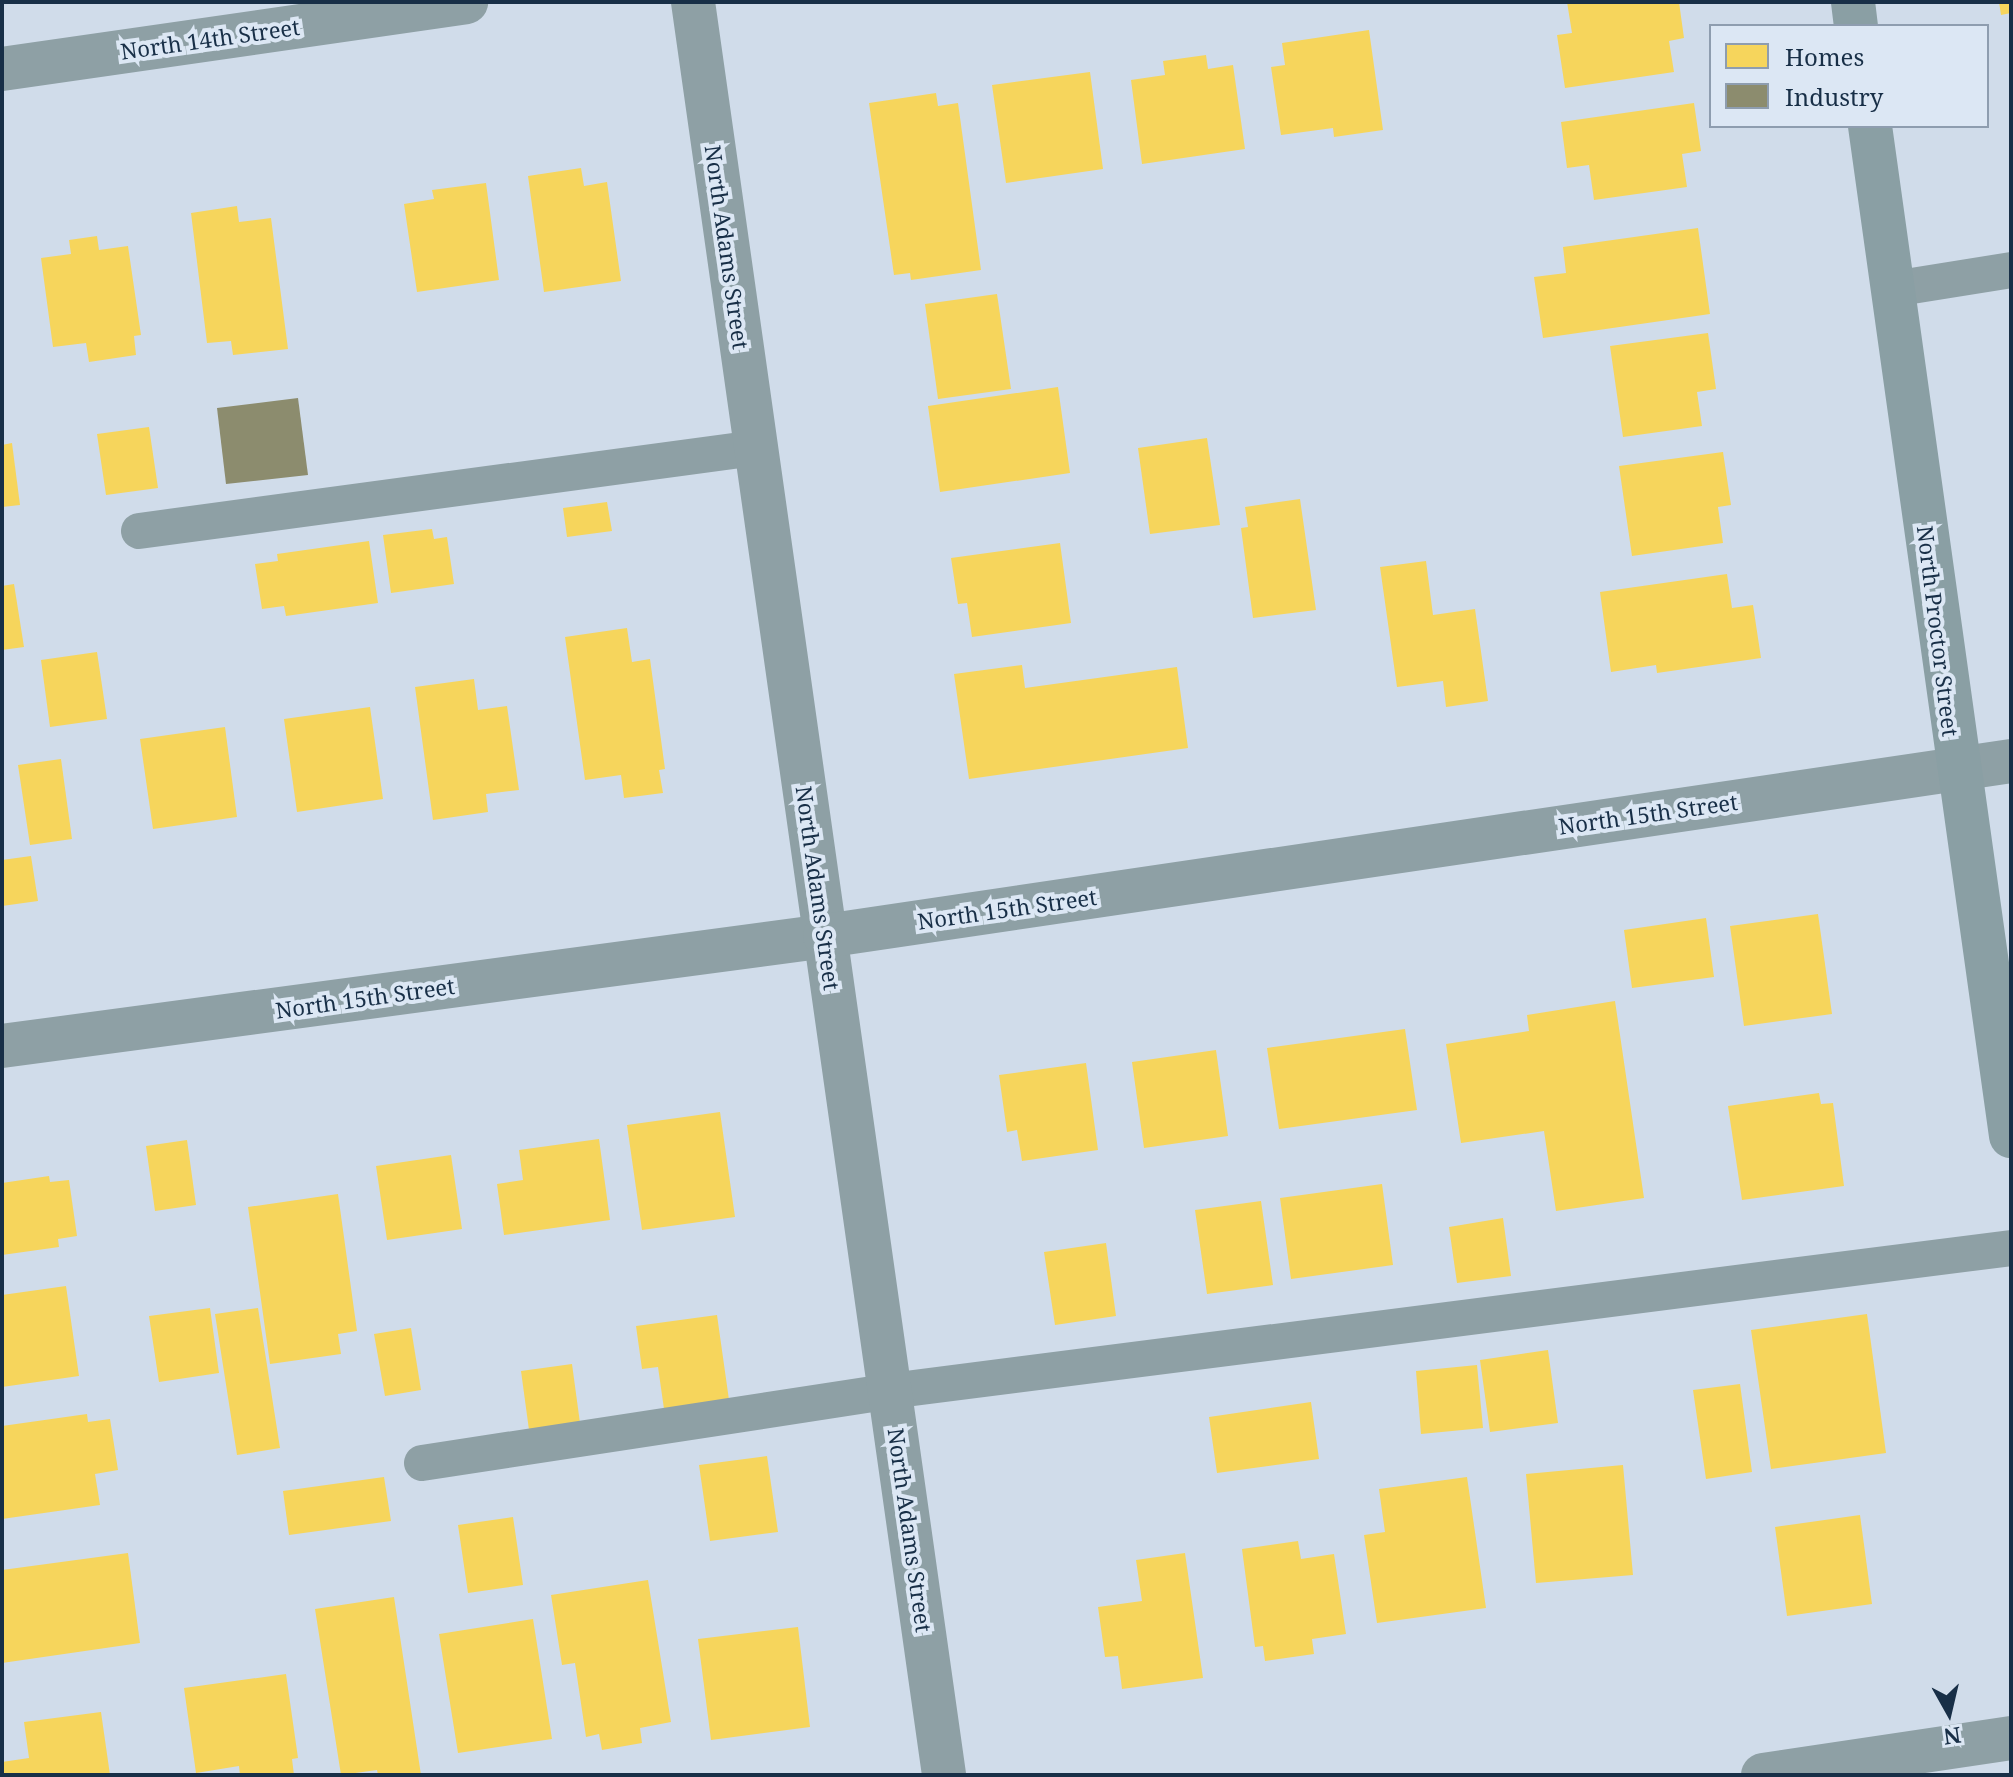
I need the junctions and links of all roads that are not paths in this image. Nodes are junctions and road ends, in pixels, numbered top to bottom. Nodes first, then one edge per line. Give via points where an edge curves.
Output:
1 (466, 2) edge
2 (693, 2) edge
3 (1853, 2) edge
4 (1856, 24) edge
5 (2, 69) edge
6 (1870, 128) edge
7 (2011, 270) edge
8 (1893, 289) junction
9 (755, 448) junction
10 (139, 531) dead end
11 (2011, 761) edge
12 (1956, 768) junction
13 (825, 936) junction
14 (2, 1046) edge
15 (2011, 1136) edge
16 (2011, 1248) edge
17 (890, 1391) junction
18 (422, 1463) dead end
19 (2011, 1738) edge
20 (944, 1775) edge
21 (1763, 1775) edge

1 - 5 street, North 14th Street
2 - 9 street, North Adams Street
3 - 4 street
6 - 8 street, North Proctor Street
7 - 8 lane
8 - 12 street, North Proctor Street
9 - 10 lane
9 - 13 street, North Adams Street
11 - 12 street, North 15th Street
12 - 13 street, North 15th Street
12 - 15 street, North Proctor Street
13 - 14 street, North 15th Street
13 - 17 street, North Adams Street
16 - 17 lane
17 - 18 lane
17 - 20 street, North Adams Street
19 - 21 street

